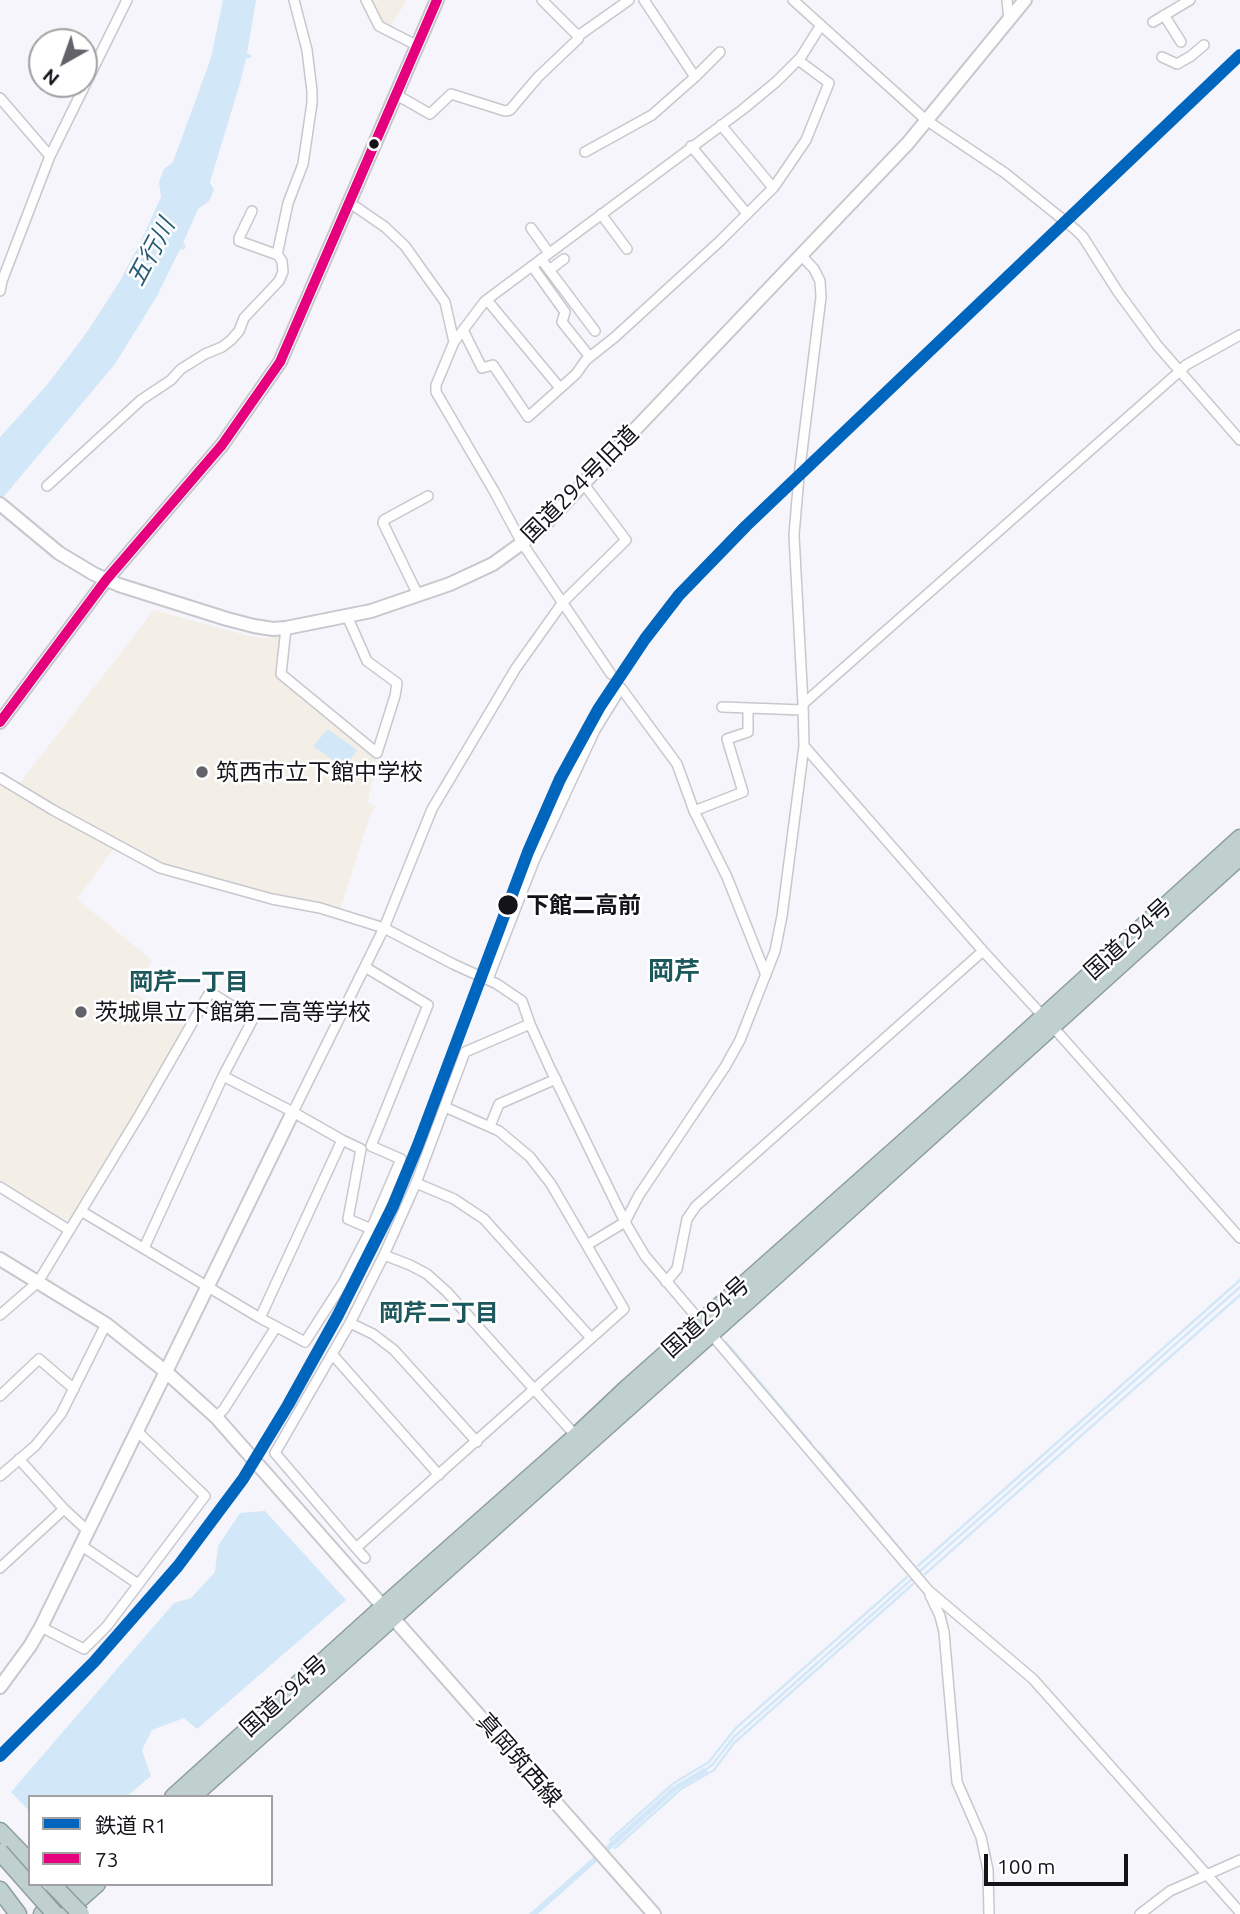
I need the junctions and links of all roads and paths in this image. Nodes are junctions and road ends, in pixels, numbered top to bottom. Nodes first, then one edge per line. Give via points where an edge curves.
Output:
1 (127, 0) edge
2 (294, 0) edge
3 (366, 0) edge
4 (437, 0) edge
5 (542, 0) edge
6 (629, 0) edge
7 (644, 0) edge
8 (793, 0) edge
9 (1007, 0) edge
10 (1025, 0) edge
11 (1190, 0) edge
12 (1164, 15) junction
13 (1009, 20) junction
14 (1153, 22) dead end
15 (821, 25) junction
16 (580, 34) junction
17 (1181, 42) dead end
18 (416, 45) junction
19 (1204, 46) dead end
20 (720, 52) dead end
21 (1162, 57) dead end
22 (798, 60) junction
23 (695, 77) junction
24 (0, 98) edge
25 (402, 98) dead end
26 (926, 120) junction
27 (721, 125) junction
28 (691, 146) junction
29 (584, 152) dead end
30 (50, 156) junction
31 (770, 184) dead end
32 (356, 207) dead end
33 (744, 210) dead end
34 (252, 211) dead end
35 (601, 215) junction
36 (531, 228) dead end
37 (627, 248) dead end
38 (277, 255) junction
39 (801, 255) junction
40 (545, 256) junction
41 (564, 259) dead end
42 (532, 266) junction
43 (549, 270) junction
44 (1, 284) edge
45 (487, 300) junction
46 (463, 330) junction
47 (595, 331) dead end
48 (1240, 335) edge
49 (454, 342) junction
50 (590, 357) junction
51 (1180, 371) junction
52 (559, 388) junction
53 (1240, 440) edge
54 (583, 483) junction
55 (47, 486) dead end
56 (428, 496) dead end
57 (0, 504) edge
58 (522, 543) junction
59 (106, 580) junction
60 (418, 595) junction
61 (563, 602) junction
62 (347, 616) junction
63 (286, 628) junction
64 (611, 674) dead end
65 (722, 707) dead end
66 (803, 707) junction
67 (748, 708) junction
68 (0, 722) edge
69 (804, 746) junction
70 (0, 778) edge
71 (694, 811) junction
72 (1240, 838) edge
73 (1240, 858) edge
74 (384, 928) junction
75 (983, 951) junction
76 (365, 967) junction
77 (766, 975) junction
78 (488, 979) junction
79 (1048, 1021) junction
80 (530, 1024) junction
81 (223, 1076) junction
82 (556, 1079) junction
83 (445, 1107) junction
84 (293, 1112) junction
85 (490, 1126) junction
86 (342, 1140) junction
87 (366, 1148) junction
88 (416, 1183) junction
89 (0, 1187) edge
90 (81, 1211) junction
91 (625, 1222) junction
92 (371, 1229) junction
93 (69, 1230) junction
94 (1240, 1238) edge
95 (586, 1245) junction
96 (144, 1248) junction
97 (384, 1255) junction
98 (0, 1259) edge
99 (38, 1282) junction
100 (666, 1282) junction
101 (208, 1285) junction
102 (0, 1315) edge
103 (260, 1318) junction
104 (350, 1323) junction
105 (106, 1324) junction
106 (276, 1327) junction
107 (706, 1327) junction
108 (592, 1338) junction
109 (332, 1354) junction
110 (165, 1371) junction
111 (74, 1389) junction
112 (534, 1391) junction
113 (0, 1396) edge
114 (216, 1417) junction
115 (137, 1431) junction
116 (576, 1436) junction
117 (477, 1441) junction
118 (19, 1459) junction
119 (439, 1475) junction
120 (0, 1476) edge
121 (64, 1509) junction
122 (89, 1532) junction
123 (82, 1546) junction
124 (356, 1548) junction
125 (365, 1558) dead end
126 (0, 1568) edge
127 (138, 1584) junction
128 (928, 1590) junction
129 (389, 1612) junction
130 (41, 1627) junction
131 (0, 1687) edge
132 (175, 1795) edge
133 (194, 1795) edge
134 (0, 1832) edge
135 (0, 1852) edge
136 (28, 1860) edge
137 (1240, 1860) edge
138 (1207, 1874) junction
139 (28, 1884) edge
140 (30, 1886) edge
141 (54, 1886) edge
142 (73, 1886) edge
143 (95, 1886) edge
144 (0, 1890) edge
145 (1240, 1912) edge
146 (18, 1914) edge
147 (42, 1914) edge
148 (55, 1914) edge
149 (63, 1914) edge
150 (82, 1914) edge
151 (654, 1914) edge
152 (989, 1914) edge
153 (1140, 1914) edge

1 - 30 street
2 - 38 street via 307,50 312,103 303,164 288,203
3 - 18 street via 379,26
4 - 18 street
5 - 16 street
6 - 16 street
7 - 23 street
8 - 15 street
9 - 13 street
10 - 13 street, 国道294号旧道
11 - 12 street
12 - 14 street
12 - 17 street
13 - 26 street, 国道294号旧道
15 - 22 street
15 - 26 street
16 - 25 street via 510,110 451,94 430,114
18 - 59 street via 280,362 222,445
19 - 21 street via 1177,64
20 - 23 street
22 - 27 street
22 - 50 street via 829,83 806,140 774,187 711,250
23 - 29 street via 652,115
24 - 30 street
26 - 39 street, 国道294号旧道
26 - 51 street via 1005,173 1076,230
27 - 28 street
27 - 31 street
28 - 33 street
28 - 35 street
30 - 44 street
32 - 49 street via 385,227 413,257 445,302
34 - 38 street via 239,241
35 - 37 street
35 - 40 street
36 - 40 street
38 - 55 street via 283,272 279,281 244,318 231,341 181,369 141,400
39 - 54 street, 国道294号旧道
39 - 66 street via 820,281 821,297 794,535
40 - 42 street
40 - 43 street
41 - 43 street
42 - 45 street
42 - 50 street via 565,312 562,323
43 - 47 street
45 - 46 street
45 - 52 street
46 - 49 street
46 - 52 street via 482,368 493,365 528,417
48 - 51 street
49 - 58 street via 436,392
50 - 52 street
51 - 53 street
51 - 66 street
54 - 58 street, 国道294号旧道
54 - 61 street via 626,540
56 - 60 street via 383,523
57 - 59 street, 国道294号旧道 via 69,559
58 - 60 street, 国道294号旧道 via 493,564
58 - 61 street
59 - 63 street, 国道294号旧道 via 254,626
59 - 68 street
60 - 62 street, 国道294号旧道
61 - 64 street
61 - 74 street via 516,668 432,808
62 - 63 street, 国道294号旧道
62 - 63 street via 367,660 397,683 377,752 281,674
65 - 67 street
66 - 67 street
66 - 69 street
67 - 71 street via 748,732 727,739 743,792
69 - 75 street
69 - 77 street via 782,916
70 - 74 street via 160,868
71 - 77 street via 727,877
71 - 78 street via 677,764 621,688 595,730 534,861
72 - 79 highway, 国道294号
73 - 79 highway, 国道294号
74 - 76 street
74 - 78 street
75 - 79 street
75 - 100 street via 696,1206 687,1219 677,1269
76 - 84 street
76 - 87 street via 428,1005
77 - 91 street via 740,1041
78 - 80 street via 522,1001
79 - 94 street
79 - 107 highway, 国道294号
80 - 82 street
80 - 83 street via 465,1052
81 - 84 street
81 - 90 street via 253,1018 210,992
81 - 96 street
82 - 85 street via 499,1104
82 - 91 street
83 - 85 street
83 - 88 street
84 - 86 street
84 - 101 street
85 - 95 street via 542,1170
86 - 87 street
86 - 103 street
87 - 92 street via 348,1219
87 - 92 street via 401,1159
88 - 97 street
88 - 108 street via 454,1199 484,1219
89 - 93 street
90 - 93 street
90 - 96 street
91 - 95 street
91 - 100 street
92 - 106 street via 305,1342
93 - 99 street
95 - 108 street via 624,1308
96 - 101 street
97 - 104 street
97 - 112 street via 437,1283
98 - 99 street, 真岡筑西線
99 - 102 street
99 - 105 street, 真岡筑西線
100 - 107 street
101 - 103 street
101 - 110 street
103 - 106 street
104 - 109 street
104 - 117 street via 394,1350
105 - 110 street, 真岡筑西線
105 - 111 street
106 - 114 street
107 - 116 highway, 国道294号
107 - 128 street
107 - 129 highway, 国道294号
108 - 112 street
109 - 119 street
109 - 124 street via 275,1453
110 - 114 street, 真岡筑西線
110 - 115 street
111 - 113 street via 39,1360
111 - 118 street via 61,1414
112 - 116 street
112 - 117 street
114 - 129 street, 真岡筑西線
115 - 122 street
115 - 127 street via 205,1496
116 - 129 highway, 国道294号
117 - 119 street
118 - 120 street
118 - 121 street
119 - 124 street
121 - 122 street
121 - 126 street
122 - 123 street
123 - 127 street
123 - 130 street
124 - 125 street
127 - 130 street via 84,1649
128 - 138 street via 1033,1679
128 - 152 street via 944,1632 957,1782 981,1837 988,1870
129 - 132 highway, 国道294号
129 - 133 highway, 国道294号
129 - 151 street, 真岡筑西線
130 - 131 street
134 - 136 highway
135 - 139 highway, bridge
137 - 138 street
138 - 145 street
138 - 153 street via 1170,1891
140 - 148 highway, bridge
141 - 150 highway, bridge
142 - 147 highway
143 - 149 highway
144 - 146 highway

